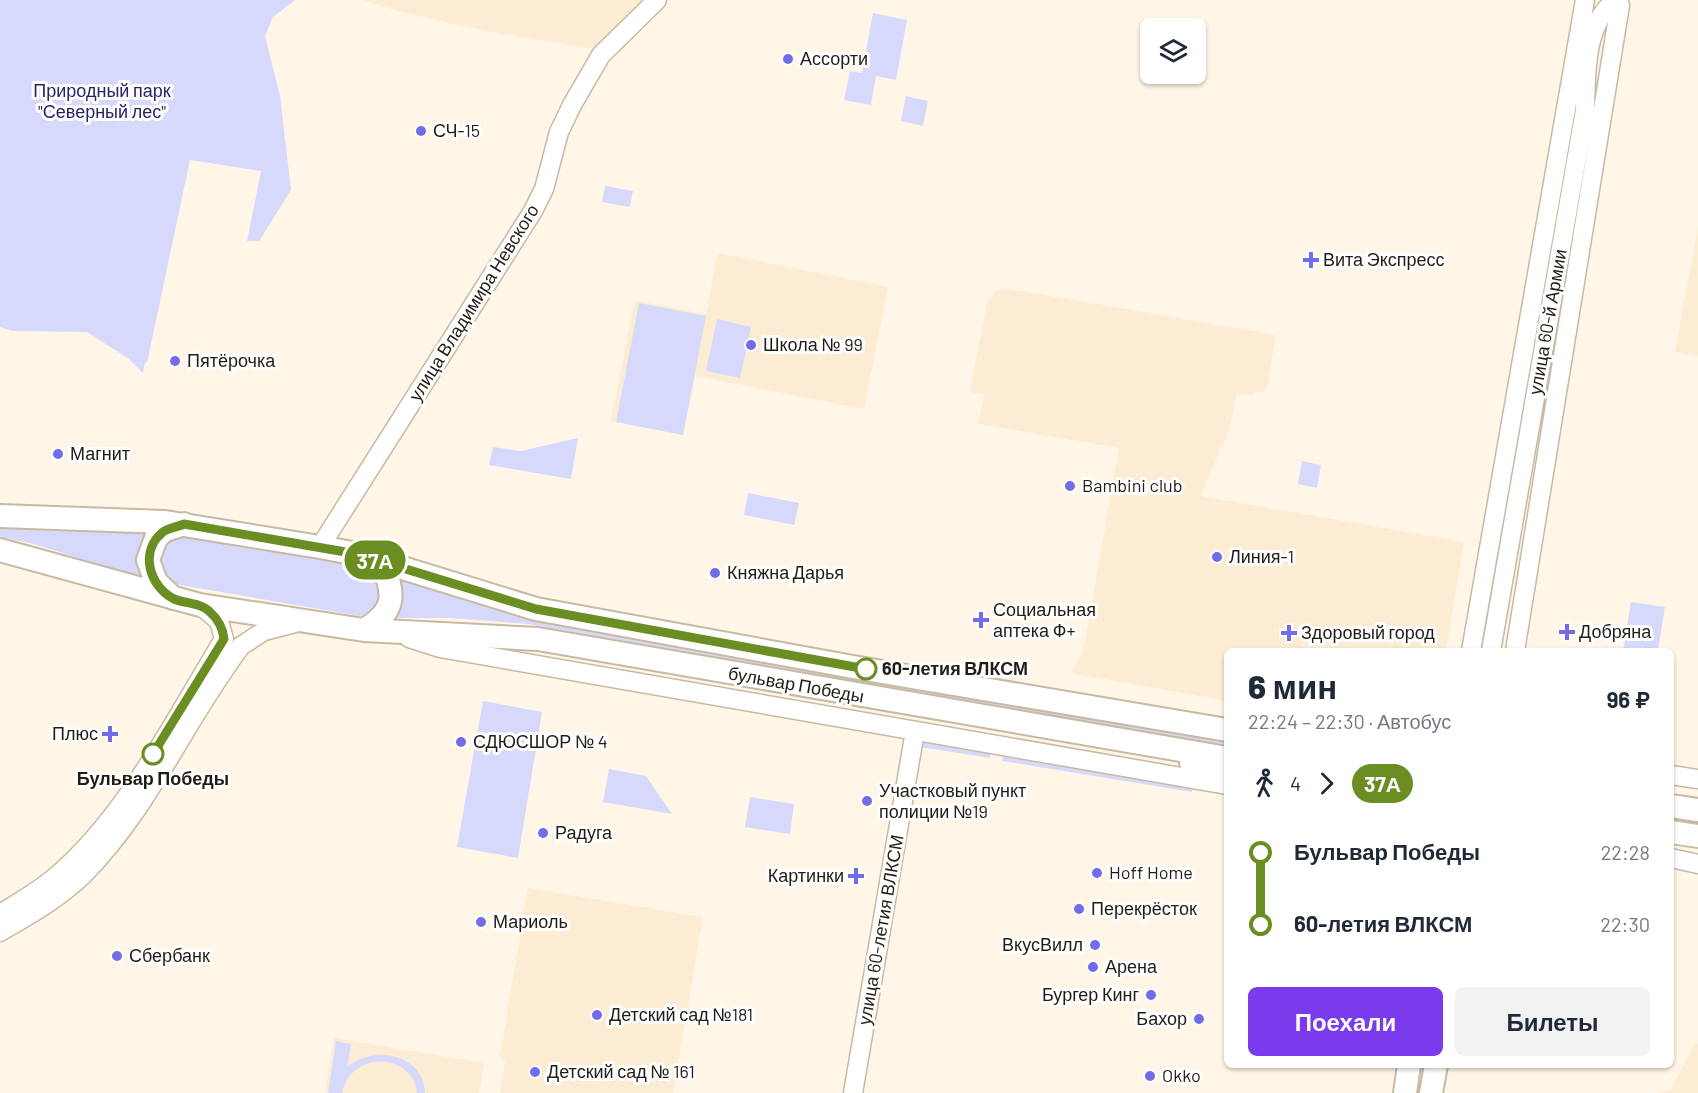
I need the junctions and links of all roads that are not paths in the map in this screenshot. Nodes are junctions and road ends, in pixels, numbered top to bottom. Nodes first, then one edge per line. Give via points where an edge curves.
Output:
1 (657, 0) edge
2 (1585, 0) edge
3 (1612, 2) edge
4 (1504, 464) junction
5 (1523, 466) junction
6 (0, 516) edge
7 (184, 524) junction
8 (320, 546) junction
9 (0, 550) edge
10 (381, 562) junction
11 (173, 598) junction
12 (200, 605) junction
13 (307, 622) junction
14 (364, 630) junction
15 (393, 632) junction
16 (1471, 647) edge
17 (1492, 648) edge
18 (1515, 648) edge
19 (1224, 729) edge
20 (915, 731) junction
21 (1142, 744) junction
22 (1224, 758) edge
23 (1224, 775) edge
24 (1674, 775) edge
25 (1696, 779) edge
26 (1224, 784) edge
27 (1674, 806) edge
28 (1698, 810) edge
29 (1674, 832) edge
30 (1698, 836) edge
31 (1674, 859) edge
32 (1698, 864) edge
33 (0, 914) edge
34 (0, 932) edge
35 (1409, 1068) edge
36 (1435, 1068) edge
37 (853, 1093) edge
38 (1405, 1093) edge
39 (1431, 1093) edge

1 - 8 street, улица Владимира Невского via 601,55 559,132 534,211
2 - 4 street, улица 60-й Армии
3 - 5 street, улица 60-й Армии via 1592,35 1585,111
3 - 18 street
4 - 5 street
4 - 16 street, улица 60-й Армии
5 - 17 street, улица 60-й Армии
6 - 7 main road, бульвар Победы
7 - 8 main road, бульвар Победы
7 - 11 main road via 165,530 156,538 148,560 156,582
8 - 10 main road, бульвар Победы
9 - 11 main road, бульвар Победы
10 - 14 main road via 389,580 391,600 378,622
10 - 19 main road, бульвар Победы via 536,609
11 - 12 main road, бульвар Победы
12 - 13 main road, бульвар Победы
12 - 33 street via 219,621 224,639 134,785 75,858 54,878
13 - 14 main road, бульвар Победы
13 - 34 street via 283,624 241,646 147,794 83,874 35,912
14 - 15 main road, бульвар Победы
15 - 20 street via 440,648
15 - 21 main road, бульвар Победы via 538,639
20 - 26 street
20 - 37 street, улица 60-летия ВЛКСМ
21 - 22 main road, бульвар Победы
21 - 23 main road
24 - 25 street
27 - 28 main road
29 - 30 main road
31 - 32 street
35 - 38 main road
36 - 39 main road

